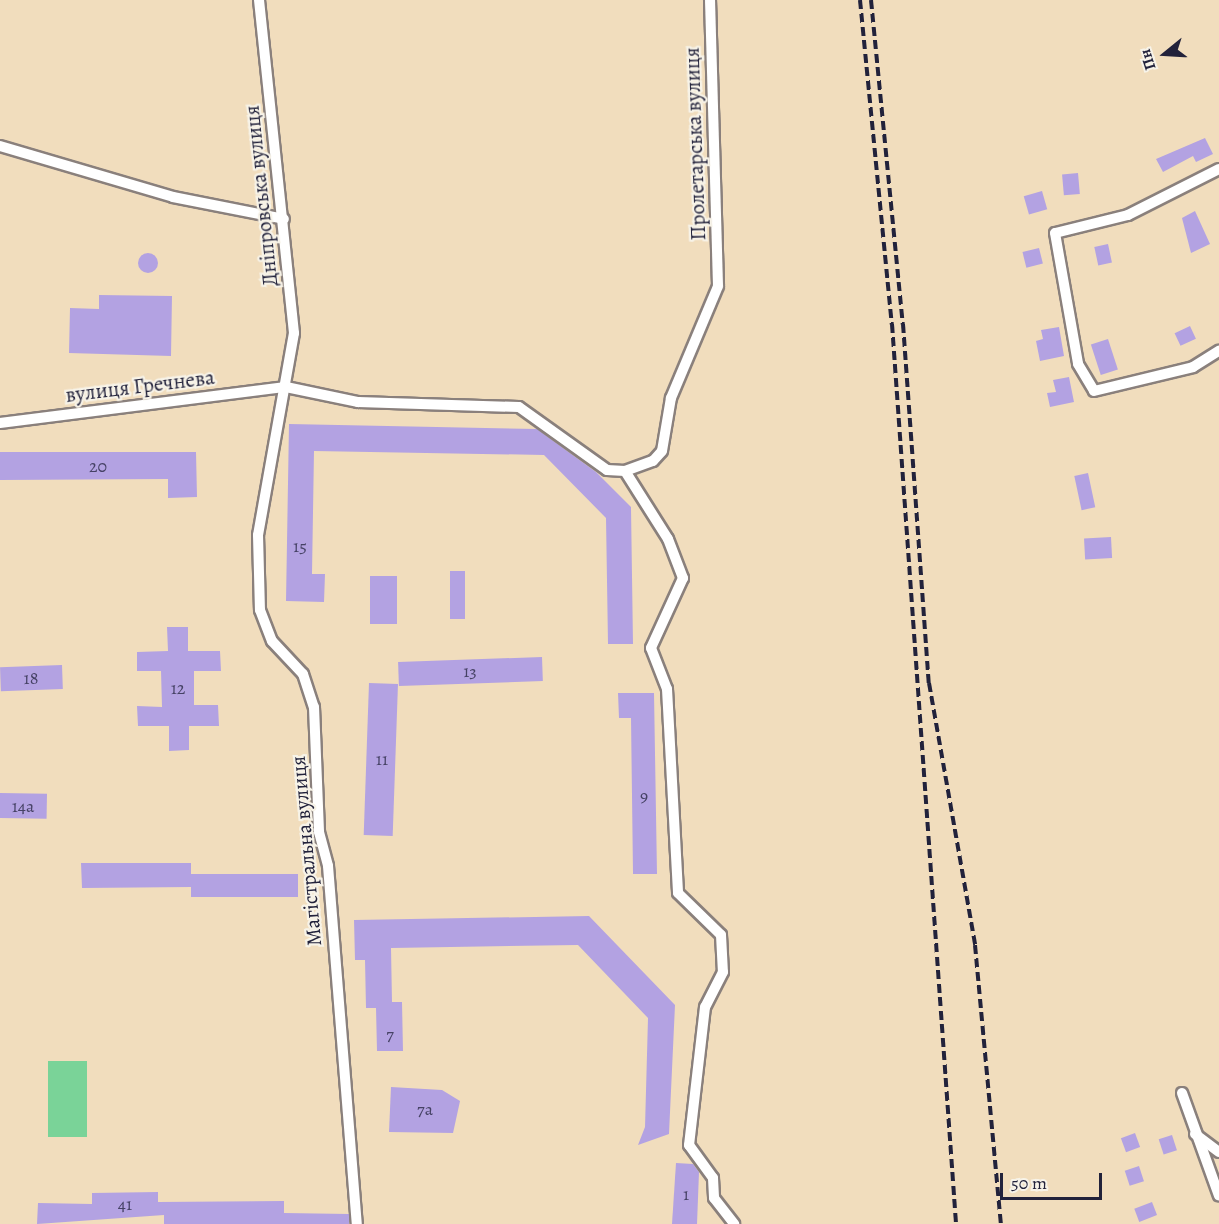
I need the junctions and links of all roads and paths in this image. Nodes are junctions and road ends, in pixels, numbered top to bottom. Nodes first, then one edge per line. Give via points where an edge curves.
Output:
1 (259, 0) edge
2 (710, 0) edge
3 (0, 146) edge
4 (1219, 169) edge
5 (284, 219) junction
6 (1219, 351) edge
7 (286, 387) junction
8 (0, 423) edge
9 (625, 471) junction
10 (1182, 1093) dead end
11 (1194, 1133) junction
12 (1219, 1152) edge
13 (1219, 1197) edge
14 (357, 1224) edge
15 (734, 1224) edge

1 - 5 street, Дніпровська вулиця
2 - 9 street, Пролетарська вулиця via 718,286 671,398 662,451 653,461
3 - 5 street via 173,197
4 - 6 street via 1128,215 1055,233 1078,364 1094,391 1193,367
5 - 7 street, Дніпровська вулиця via 294,333
7 - 8 street, вулиця Гречнева
7 - 9 street via 358,402 519,407 600,466
7 - 14 street, Магістральна вулиця via 258,535 260,610 272,641 303,674 314,707 319,832 329,875
9 - 15 street via 668,539 683,578 651,648 667,689 678,893 720,935 723,972 705,1007 689,1145 713,1178 714,1198
10 - 11 street
11 - 12 street
11 - 13 street

